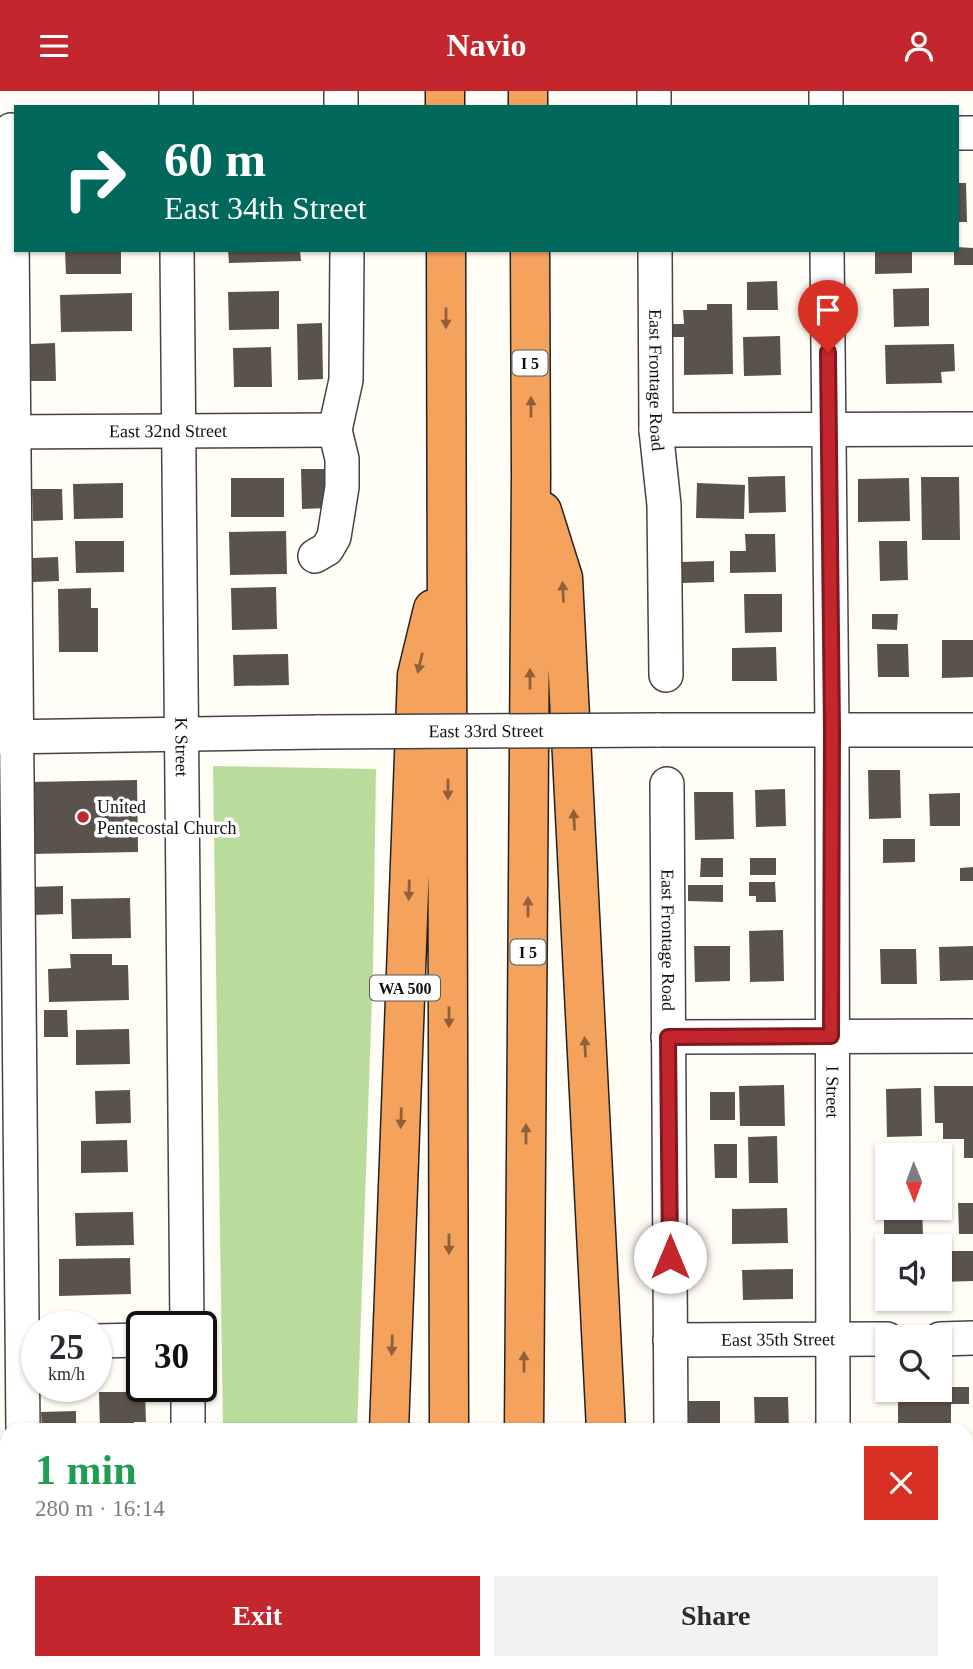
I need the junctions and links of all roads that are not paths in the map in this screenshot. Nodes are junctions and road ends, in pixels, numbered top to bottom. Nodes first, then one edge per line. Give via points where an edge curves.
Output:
1 (9, 129) edge
2 (177, 252) edge
3 (347, 252) edge
4 (446, 252) edge
5 (530, 252) edge
6 (655, 252) edge
7 (827, 252) edge
8 (828, 429) junction
9 (973, 429) edge
10 (177, 430) junction
11 (335, 430) junction
12 (656, 430) junction
13 (7, 432) edge
14 (531, 475) junction
15 (448, 549) junction
16 (315, 557) dead end
17 (666, 675) dead end
18 (832, 730) junction
19 (973, 730) edge
20 (180, 734) junction
21 (8, 737) edge
22 (667, 784) dead end
23 (831, 1036) junction
24 (973, 1036) edge
25 (668, 1037) junction
26 (589, 1115) junction
27 (187, 1311) edge
28 (973, 1338) edge
29 (833, 1339) junction
30 (875, 1339) edge
31 (952, 1339) edge
32 (670, 1340) junction
33 (20, 1342) edge
34 (188, 1402) edge
35 (23, 1423) edge
36 (188, 1423) edge
37 (389, 1423) edge
38 (449, 1423) edge
39 (524, 1423) edge
40 (606, 1423) edge
41 (629, 1423) edge
42 (671, 1423) edge
43 (833, 1423) edge

1 - 13 street
2 - 10 street, K Street
3 - 11 street via 346,380
4 -> 15 highway
14 -> 5 highway, I 5
6 - 12 street, East Frontage Road
7 - 8 street, I Street
8 - 9 street
8 - 12 street
8 - 18 street, I Street
10 - 11 street, East 32nd Street
10 - 13 street, East 32nd Street
10 - 20 street, K Street
11 - 16 street via 342,488 334,537
12 - 17 street, East Frontage Road via 664,505
13 - 21 street
26 -> 14 highway via 563,578
39 -> 14 highway, I 5
15 -> 37 highway, WA 500 via 417,675
15 -> 38 highway
18 - 19 street, East 33rd Street
18 - 20 street, East 33rd Street, bridge
18 - 23 street, I Street
20 - 21 street, East 33rd Street
20 - 27 street, K Street
21 - 33 street
22 - 25 street, East Frontage Road
23 - 24 street
23 - 25 street
23 - 29 street, I Street
25 - 32 street, East Frontage Road
26 - 40 highway
26 - 41 highway
28 - 31 street
29 - 30 street, East 35th Street
29 - 32 street, East 35th Street
29 - 43 street, I Street
32 - 42 street, East Frontage Road
33 - 35 street
34 - 36 street

